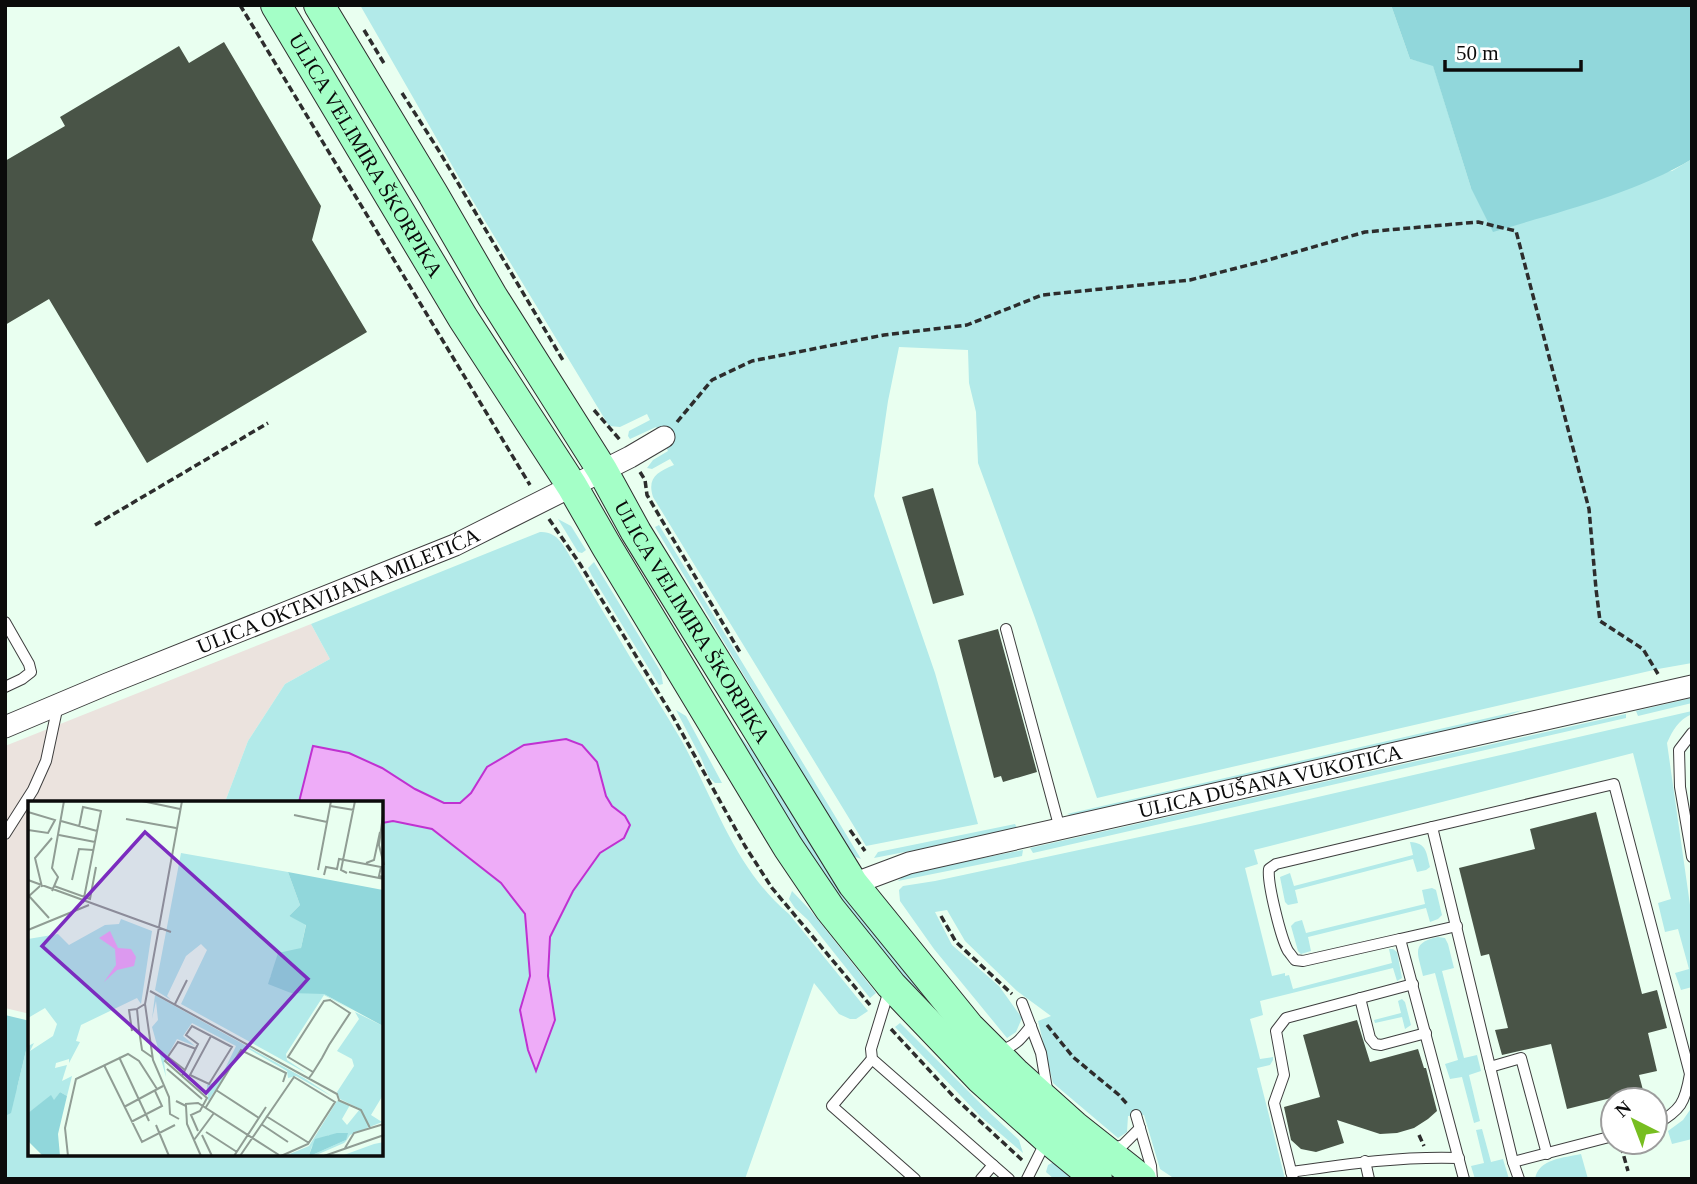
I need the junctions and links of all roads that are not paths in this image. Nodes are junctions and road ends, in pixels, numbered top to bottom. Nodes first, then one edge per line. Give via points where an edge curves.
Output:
1 (276, 5) edge
2 (319, 5) edge
3 (664, 437) road end
4 (603, 470) junction
5 (572, 486) junction
6 (5, 622) edge
7 (1006, 629) dead end
8 (1692, 686) edge
9 (5, 687) edge
10 (58, 705) junction
11 (7, 723) edge
12 (1692, 733) edge
13 (1432, 827) junction
14 (1060, 829) junction
15 (5, 834) edge
16 (1692, 857) edge
17 (853, 884) junction
18 (1457, 926) junction
19 (1400, 939) junction
20 (1413, 984) junction
21 (891, 985) junction
22 (1360, 998) junction
23 (1022, 1003) dead end
24 (1031, 1026) junction
25 (1426, 1033) junction
26 (994, 1052) junction
27 (872, 1059) junction
28 (1490, 1067) junction
29 (1049, 1104) junction
30 (1136, 1115) dead end
31 (1669, 1117) edge
32 (1140, 1128) junction
33 (1047, 1138) junction
34 (1599, 1144) edge
35 (1547, 1154) junction
36 (1459, 1158) junction
37 (1365, 1161) junction
38 (1513, 1162) junction
39 (993, 1165) junction
40 (1102, 1165) edge
41 (1292, 1175) edge
42 (915, 1179) edge
43 (981, 1179) edge
44 (1009, 1179) edge
45 (1027, 1179) edge
46 (1142, 1179) edge
47 (1152, 1179) edge
48 (1368, 1179) edge
49 (1464, 1179) edge
50 (1519, 1179) edge

1 - 5 main road, ULICA VELIMIRA ŠKORPIKA via 463,318
2 - 4 main road, ULICA VELIMIRA ŠKORPIKA via 492,296
3 - 4 street, ULICA OKTAVIJANA MILETIĆA
4 - 5 street, ULICA OKTAVIJANA MILETIĆA
4 - 17 main road, ULICA VELIMIRA ŠKORPIKA via 636,532
5 - 10 street, ULICA OKTAVIJANA MILETIĆA via 455,545
5 - 21 main road, ULICA VELIMIRA ŠKORPIKA via 788,847
6 - 9 lane via 31,672
7 - 14 lane
8 - 14 street, ULICA DUŠANA VUKOTIĆA
10 - 11 street, ULICA OKTAVIJANA MILETIĆA
10 - 15 lane via 46,761
12 - 16 lane via 1679,750
13 - 18 lane
13 - 19 lane via 1276,864 1269,870 1277,913 1295,960
13 - 31 lane via 1614,784 1690,1074 1686,1097
14 - 17 street, ULICA DUŠANA VUKOTIĆA via 909,863
17 - 26 main road, ULICA VELIMIRA ŠKORPIKA
18 - 19 lane
18 - 28 lane
19 - 20 lane
20 - 22 lane
20 - 25 lane
21 - 27 lane
21 - 33 main road, ULICA VELIMIRA ŠKORPIKA via 980,1078
22 - 25 lane via 1375,1044
22 - 41 lane via 1286,1018 1276,1031 1283,1075 1274,1102
23 - 24 lane
24 - 26 lane via 1010,1048
24 - 29 lane via 1041,1053
25 - 36 lane
26 - 29 main road, ULICA VELIMIRA ŠKORPIKA
27 - 39 lane
27 - 42 lane via 832,1106
28 - 35 lane via 1521,1058
28 - 38 lane
29 - 40 main road, ULICA VELIMIRA ŠKORPIKA via 1074,1126
30 - 32 lane
32 - 40 lane
32 - 47 lane
33 - 40 main road, ULICA VELIMIRA ŠKORPIKA
33 - 45 lane
34 - 35 lane
35 - 38 lane
36 - 37 lane
36 - 49 lane
37 - 41 lane
37 - 48 lane
38 - 50 lane
39 - 43 lane
39 - 44 lane
40 - 46 main road, ULICA VELIMIRA ŠKORPIKA

